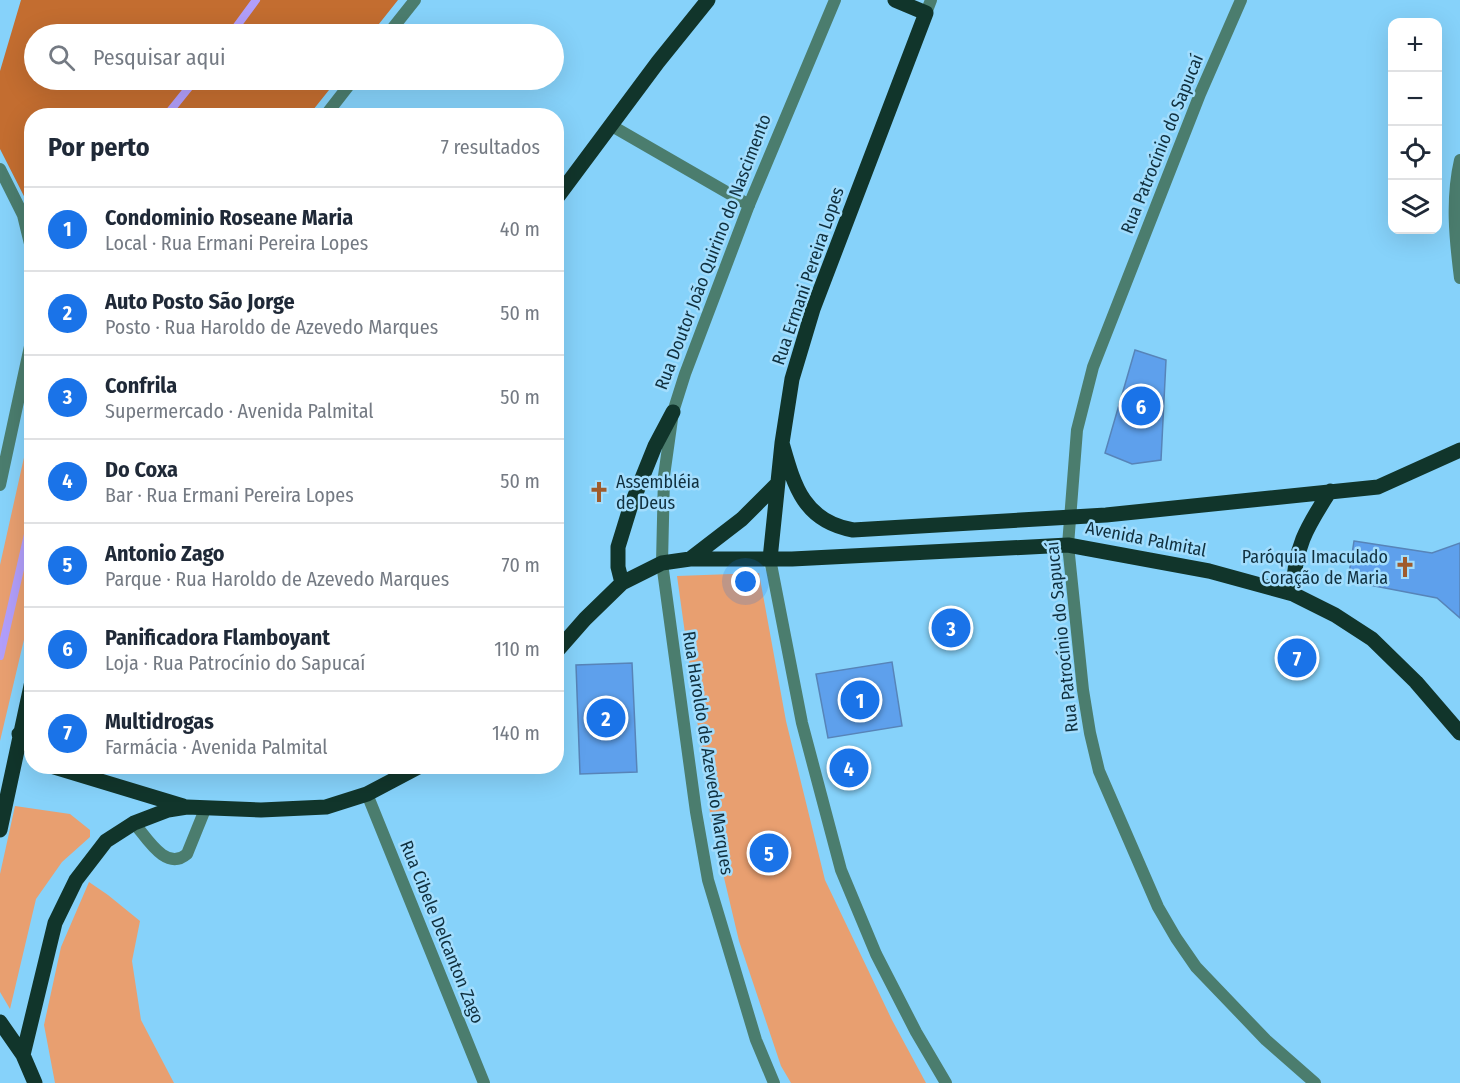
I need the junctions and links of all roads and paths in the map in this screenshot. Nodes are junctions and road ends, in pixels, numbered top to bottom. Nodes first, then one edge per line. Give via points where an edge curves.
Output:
1 (415, 0) edge
2 (708, 0) edge
3 (835, 0) edge
4 (895, 0) edge
5 (1241, 0) edge
6 (929, 6) edge
7 (396, 24) edge
8 (345, 90) edge
9 (331, 108) edge
10 (612, 126) junction
11 (1460, 160) edge
12 (0, 169) edge
13 (564, 188) edge
14 (749, 205) junction
15 (24, 219) edge
16 (1460, 278) edge
17 (24, 368) edge
18 (673, 412) junction
19 (782, 443) junction
20 (4, 445) edge
21 (1460, 450) edge
22 (777, 484) junction
23 (0, 485) edge
24 (1330, 491) junction
25 (1070, 517) junction
26 (1068, 544) junction
27 (690, 559) junction
28 (770, 559) junction
29 (662, 563) junction
30 (622, 584) junction
31 (1293, 594) junction
32 (564, 643) edge
33 (24, 716) edge
34 (1460, 733) edge
35 (20, 734) junction
36 (24, 739) edge
37 (78, 774) edge
38 (405, 774) edge
39 (367, 794) junction
40 (187, 807) junction
41 (206, 807) junction
42 (134, 823) junction
43 (0, 830) edge
44 (0, 1022) edge
45 (23, 1055) junction
46 (35, 1083) edge
47 (484, 1083) edge
48 (774, 1083) edge
49 (946, 1083) edge
50 (1315, 1083) edge

1 - 7 street
2 - 10 main road
3 - 14 street, Rua Doutor João Quirino do Nascimento
4 - 6 main road
5 - 25 street, Rua Patrocínio do Sapucaí via 1093,368 1077,430
6 - 19 main road, Rua Ermani Pereira Lopes via 813,309 792,379
8 - 9 street
10 - 13 main road
10 - 14 street
11 - 16 street via 1454,219
12 - 15 street
14 - 18 street, Rua Doutor João Quirino do Nascimento
17 - 20 street
18 - 29 street, Rua Doutor João Quirino do Nascimento via 664,476
18 - 30 main road via 655,446 618,547
19 - 22 main road, Rua Ermani Pereira Lopes
19 - 25 main road, Avenida Palmital via 794,485 804,501 827,523 839,528
20 - 23 street
21 - 24 main road, Avenida Palmital via 1378,487
22 - 27 main road via 742,519
22 - 28 main road, Rua Ermani Pereira Lopes
24 - 25 main road, Avenida Palmital
24 - 31 main road via 1299,546
25 - 26 street, Rua Patrocínio do Sapucaí
26 - 28 main road, Avenida Palmital
26 - 31 main road, Avenida Palmital via 1209,571
26 - 50 street, Rua Patrocínio do Sapucaí via 1083,690 1099,771 1158,907 1196,967 1266,1040
27 - 28 main road, Avenida Palmital
27 - 29 main road, Avenida Palmital
28 - 49 street, Rua Ermani Pereira Lopes via 802,723 842,870 876,954
29 - 30 main road, Avenida Palmital
29 - 48 street, Rua Haroldo de Azevedo Marques via 708,880 756,1040
30 - 32 main road
31 - 34 main road, Avenida Palmital via 1372,639
33 - 35 main road
35 - 36 main road
35 - 43 main road
37 - 40 main road
38 - 39 main road
39 - 41 main road via 326,807
39 - 47 street, Rua Cibele Delcanton Zago
40 - 41 main road
40 - 42 main road
41 - 42 street via 187,854 173,861 165,858
42 - 45 main road via 106,841 71,890 56,923
44 - 45 main road
45 - 46 main road

